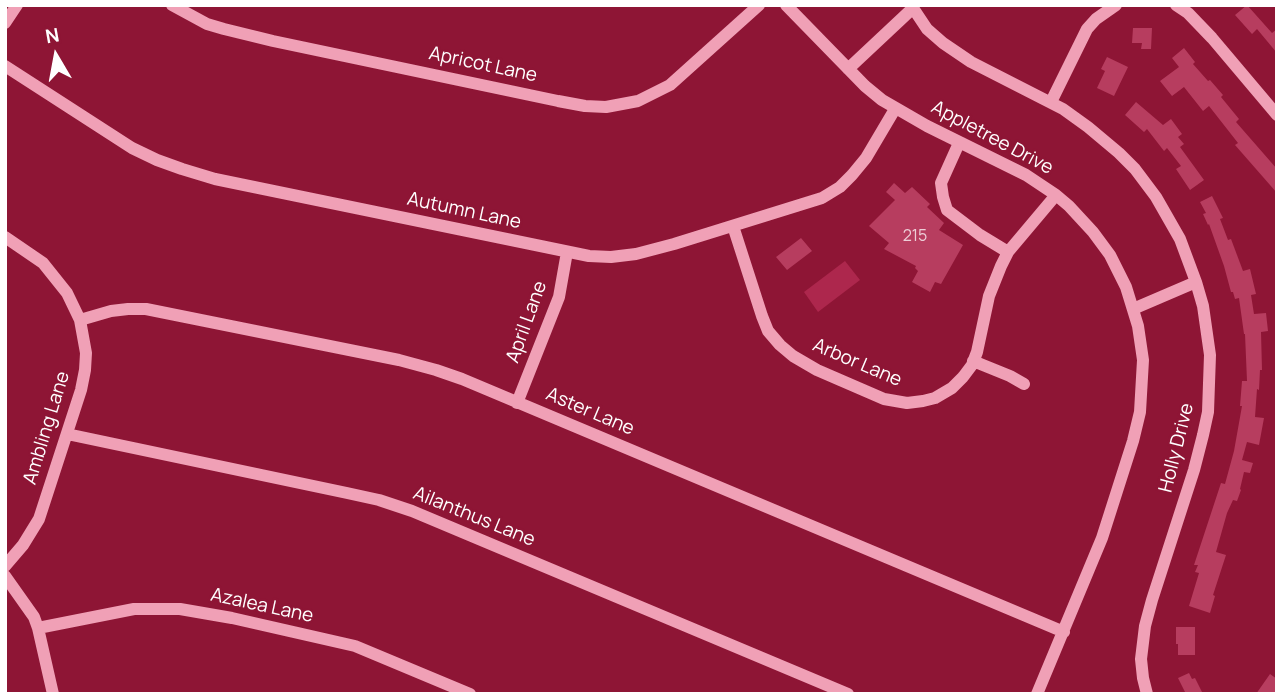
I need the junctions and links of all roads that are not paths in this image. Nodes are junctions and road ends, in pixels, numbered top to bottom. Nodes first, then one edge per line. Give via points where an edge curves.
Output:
1 (17, 5) edge
2 (172, 5) edge
3 (760, 5) edge
4 (786, 5) edge
5 (1116, 5) edge
6 (1176, 5) edge
7 (912, 7) edge
8 (5, 23) edge
9 (5, 66) edge
10 (848, 69) junction
11 (1051, 102) junction
12 (895, 109) junction
13 (1277, 115) edge
14 (959, 142) junction
15 (1056, 195) junction
16 (733, 226) junction
17 (5, 237) edge
18 (568, 252) junction
19 (1008, 252) junction
20 (1196, 282) junction
21 (1133, 309) junction
22 (80, 320) junction
23 (973, 361) junction
24 (1024, 384) dead end
25 (517, 403) junction
26 (67, 434) junction
27 (5, 566) edge
28 (5, 576) edge
29 (38, 628) junction
30 (1064, 632) junction
31 (53, 694) edge
32 (470, 694) edge
33 (848, 694) edge
34 (1037, 694) edge
35 (1147, 694) edge

1 - 8 street
2 - 3 street, Apricot Lane via 207,24 273,41 606,107 638,101 670,85
4 - 10 street, Appletree Drive
5 - 11 street via 1087,29
6 - 13 street via 1212,38
7 - 10 street
7 - 11 street, Holly Drive via 943,43
9 - 18 street, Autumn Lane via 132,148 182,169
10 - 12 street, Appletree Drive
11 - 20 street, Holly Drive via 1088,127 1135,169 1172,223
12 - 14 street, Appletree Drive
12 - 16 street, Autumn Lane via 866,158 840,187 822,198
14 - 15 street, Appletree Drive
14 - 19 street via 941,183 947,210
15 - 19 street, Arbor Lane
15 - 21 street, Appletree Drive via 1110,255
16 - 18 street, Autumn Lane via 636,254 611,257
16 - 23 street, Arbor Lane via 768,331 793,356 817,370 884,399 907,403 935,398 952,388
17 - 22 street, Ambling Lane via 54,274
18 - 25 street, April Lane via 559,297
19 - 23 street, Arbor Lane via 993,281
20 - 21 street
20 - 35 street, Holly Drive via 1210,355 1208,412 1145,626 1141,659
21 - 30 street, Appletree Drive via 1143,360 1140,412 1102,538
22 - 25 street, Aster Lane via 128,309 167,312 411,363
22 - 26 street, Ambling Lane via 85,370
23 - 24 street
25 - 30 street, Aster Lane
26 - 27 street, Ambling Lane via 34,530
26 - 33 street, Ailanthus Lane via 390,504
28 - 29 street
29 - 31 street
29 - 32 street, Azalea Lane via 134,609 180,609 346,643
30 - 34 street, Appletree Drive

